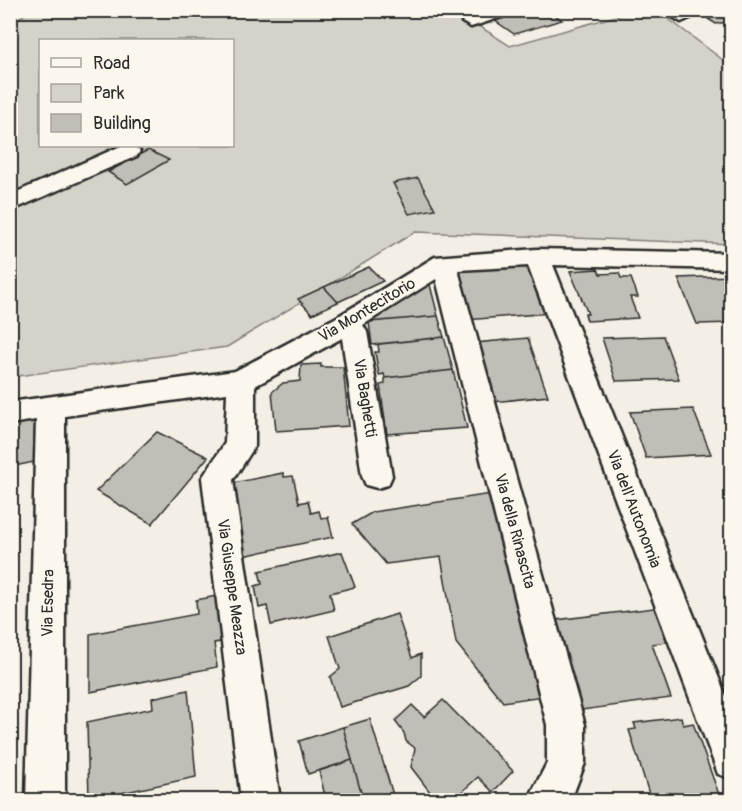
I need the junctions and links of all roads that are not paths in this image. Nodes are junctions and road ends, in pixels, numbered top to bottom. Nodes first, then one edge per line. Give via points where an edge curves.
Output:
1 (505, 10) edge
2 (699, 10) edge
3 (675, 14) edge
4 (471, 22) dead end
5 (129, 152) dead end
6 (10, 204) edge
7 (537, 257) junction
8 (732, 261) edge
9 (444, 263) junction
10 (346, 324) junction
11 (241, 381) junction
12 (51, 406) junction
13 (10, 413) edge
14 (377, 476) dead end
15 (732, 760) edge
16 (550, 800) edge
17 (45, 801) edge
18 (261, 801) edge

1 - 4 street
2 - 3 street
5 - 6 street
7 - 8 street, Via Montecitorio
7 - 9 street, Via Montecitorio
7 - 15 street, Via dell'Autonomia
9 - 10 street, Via Montecitorio
9 - 16 street, Via della Rinascita via 566,725 566,763
10 - 11 street, Via Montecitorio
10 - 14 street, Via Baghetti via 354,332
11 - 12 street, Via Montecitorio
11 - 18 street, Via Giuseppe Meazza via 240,446 217,478
12 - 13 street, Via Montecitorio
12 - 17 street, Via Esedra

